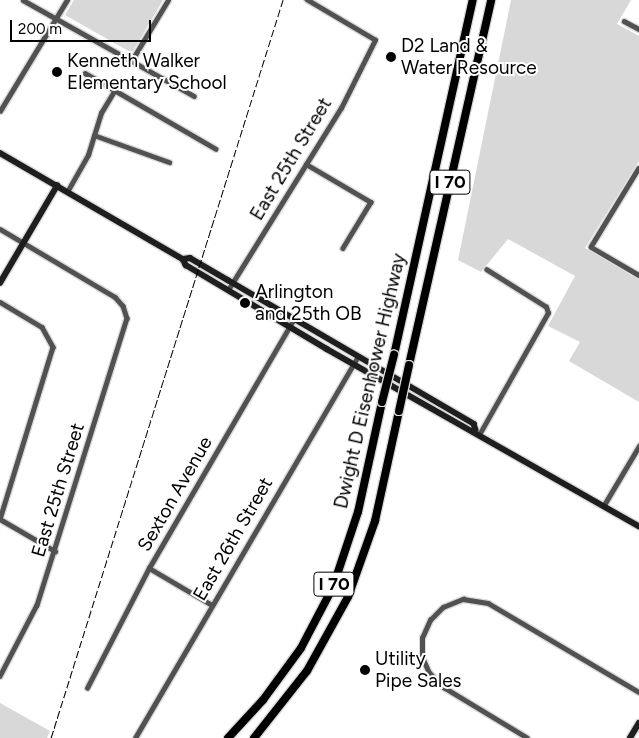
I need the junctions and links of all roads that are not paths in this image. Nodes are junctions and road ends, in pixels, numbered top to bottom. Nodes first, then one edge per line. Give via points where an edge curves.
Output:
1 (23, 0) edge
2 (67, 0) edge
3 (168, 0) edge
4 (308, 0) edge
5 (473, 0) edge
6 (491, 0) edge
7 (57, 18) junction
8 (624, 21) dead end
9 (639, 29) edge
10 (132, 60) junction
11 (85, 73) dead end
12 (115, 90) junction
13 (194, 96) dead end
14 (0, 112) edge
15 (94, 135) junction
16 (216, 149) dead end
17 (0, 153) edge
18 (168, 162) dead end
19 (306, 164) junction
20 (639, 168) edge
21 (57, 186) junction
22 (67, 192) junction
23 (0, 230) edge
24 (23, 243) junction
25 (344, 248) dead end
26 (183, 259) junction
27 (487, 270) dead end
28 (639, 275) edge
29 (0, 283) edge
30 (232, 283) junction
31 (228, 290) junction
32 (0, 302) edge
33 (294, 319) junction
34 (290, 326) junction
35 (358, 356) junction
36 (353, 364) junction
37 (478, 431) junction
38 (639, 446) edge
39 (604, 505) junction
40 (0, 519) edge
41 (639, 526) edge
42 (55, 551) junction
43 (149, 568) junction
44 (212, 605) junction
45 (0, 676) edge
46 (87, 688) dead end
47 (639, 692) edge
48 (639, 723) edge
49 (135, 738) edge
50 (228, 738) edge
51 (254, 738) edge
52 (527, 738) edge
53 (630, 738) edge

1 - 7 street
2 - 7 street
3 - 10 street
4 - 19 street, East 25th Street via 375,40
5 - 50 highway, Dwight D Eisenhower Highway / I 70, bridge via 358,512 333,587 300,648 263,700
6 - 51 highway, Dwight D Eisenhower Highway / I 70, bridge via 374,521 348,597 301,681
7 - 10 street
7 - 14 street
8 - 9 street
10 - 13 street
11 - 12 street
12 - 15 street via 101,113
12 - 16 street
15 - 18 street
15 - 22 street via 88,156
17 - 21 main road
19 - 25 street via 371,202
19 - 30 street, East 25th Street
20 - 28 street via 591,247
21 - 22 main road
21 - 24 main road
22 - 26 main road
23 - 24 street
24 - 29 main road
24 - 42 street, East 25th Street via 113,295 124,307 126,324
26 - 30 main road via 190,258
26 - 31 main road via 186,266
27 - 37 street via 546,307 548,313
30 - 31 street, East 25th Street
30 - 33 main road
31 - 34 main road
32 - 40 street via 42,327 51,339 52,355
33 - 34 street, Sexton Avenue
33 - 35 main road
34 - 36 main road
34 - 43 street, Sexton Avenue
35 - 36 street, East 26th Street
35 - 37 main road via 474,424
36 - 37 main road via 469,432
36 - 44 street, East 26th Street
37 - 39 main road
38 - 39 street
39 - 41 main road
40 - 42 street
42 - 45 street, East 25th Street via 32,618
43 - 44 street
43 - 46 street, Sexton Avenue
44 - 49 street, East 26th Street
47 - 52 street via 485,602 455,601 436,613 427,626 422,651 432,678
48 - 53 main road

